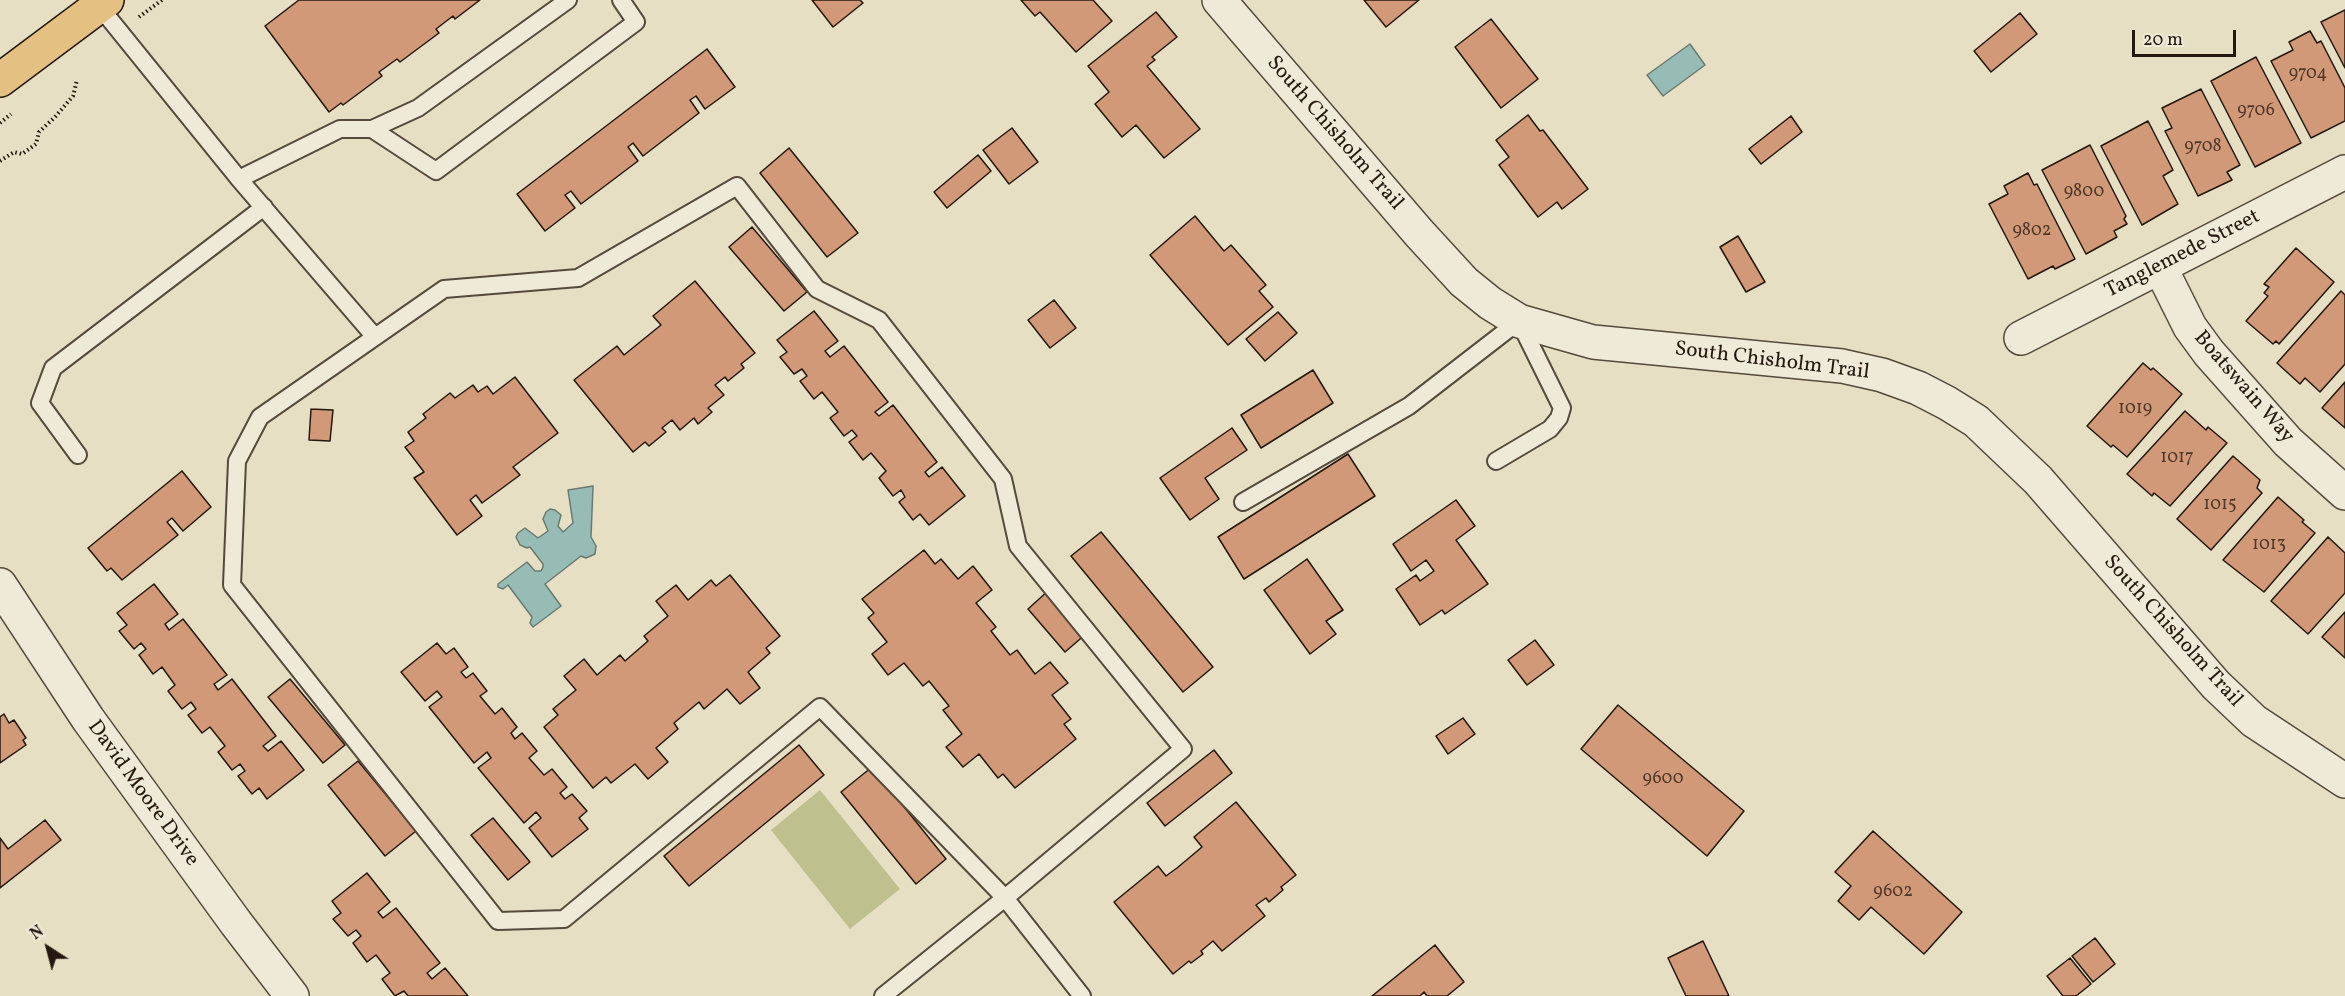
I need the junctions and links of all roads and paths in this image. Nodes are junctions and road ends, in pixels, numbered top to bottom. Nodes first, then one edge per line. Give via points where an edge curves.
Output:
1 (568, 0) edge
2 (621, 0) edge
3 (1219, 0) edge
4 (100, 2) edge
5 (0, 80) edge
6 (77, 80) dead end
7 (372, 129) junction
8 (0, 161) edge
9 (2345, 172) edge
10 (239, 179) junction
11 (264, 207) junction
12 (2160, 267) junction
13 (1519, 321) junction
14 (375, 337) junction
15 (2020, 338) dead end
16 (78, 455) dead end
17 (1496, 461) dead end
18 (2345, 493) edge
19 (1243, 502) dead end
20 (0, 585) edge
21 (2345, 781) edge
22 (1005, 898) junction
23 (292, 996) edge
24 (883, 996) edge
25 (1082, 996) edge

1 - 7 lane via 418,108
2 - 7 lane via 636,22 436,171
3 - 13 street, South Chisholm Trail via 1464,282
4 - 5 main road
4 - 10 lane
6 - 8 path via 73,96 39,132 36,144 22,154 14,152
7 - 10 lane via 340,129
9 - 12 street, Tanglemede Street
10 - 11 lane
11 - 14 lane
11 - 16 lane via 53,368 40,402
12 - 15 street, Tanglemede Street
12 - 18 street, Boatswain Way via 2190,327 2209,353 2289,442
13 - 17 lane via 1562,408 1550,429
13 - 19 lane via 1409,406
13 - 21 street, South Chisholm Trail via 1593,342 1842,366 1882,375 1947,403 1976,421 2038,480 2216,685 2254,721
14 - 22 lane via 444,289 578,278 737,186 817,289 879,320 1003,479 1018,546 1183,748
14 - 22 lane via 261,417 237,461 232,585 498,921 564,919 820,707
20 - 23 street, David Moore Drive via 88,719
22 - 24 lane
22 - 25 lane

